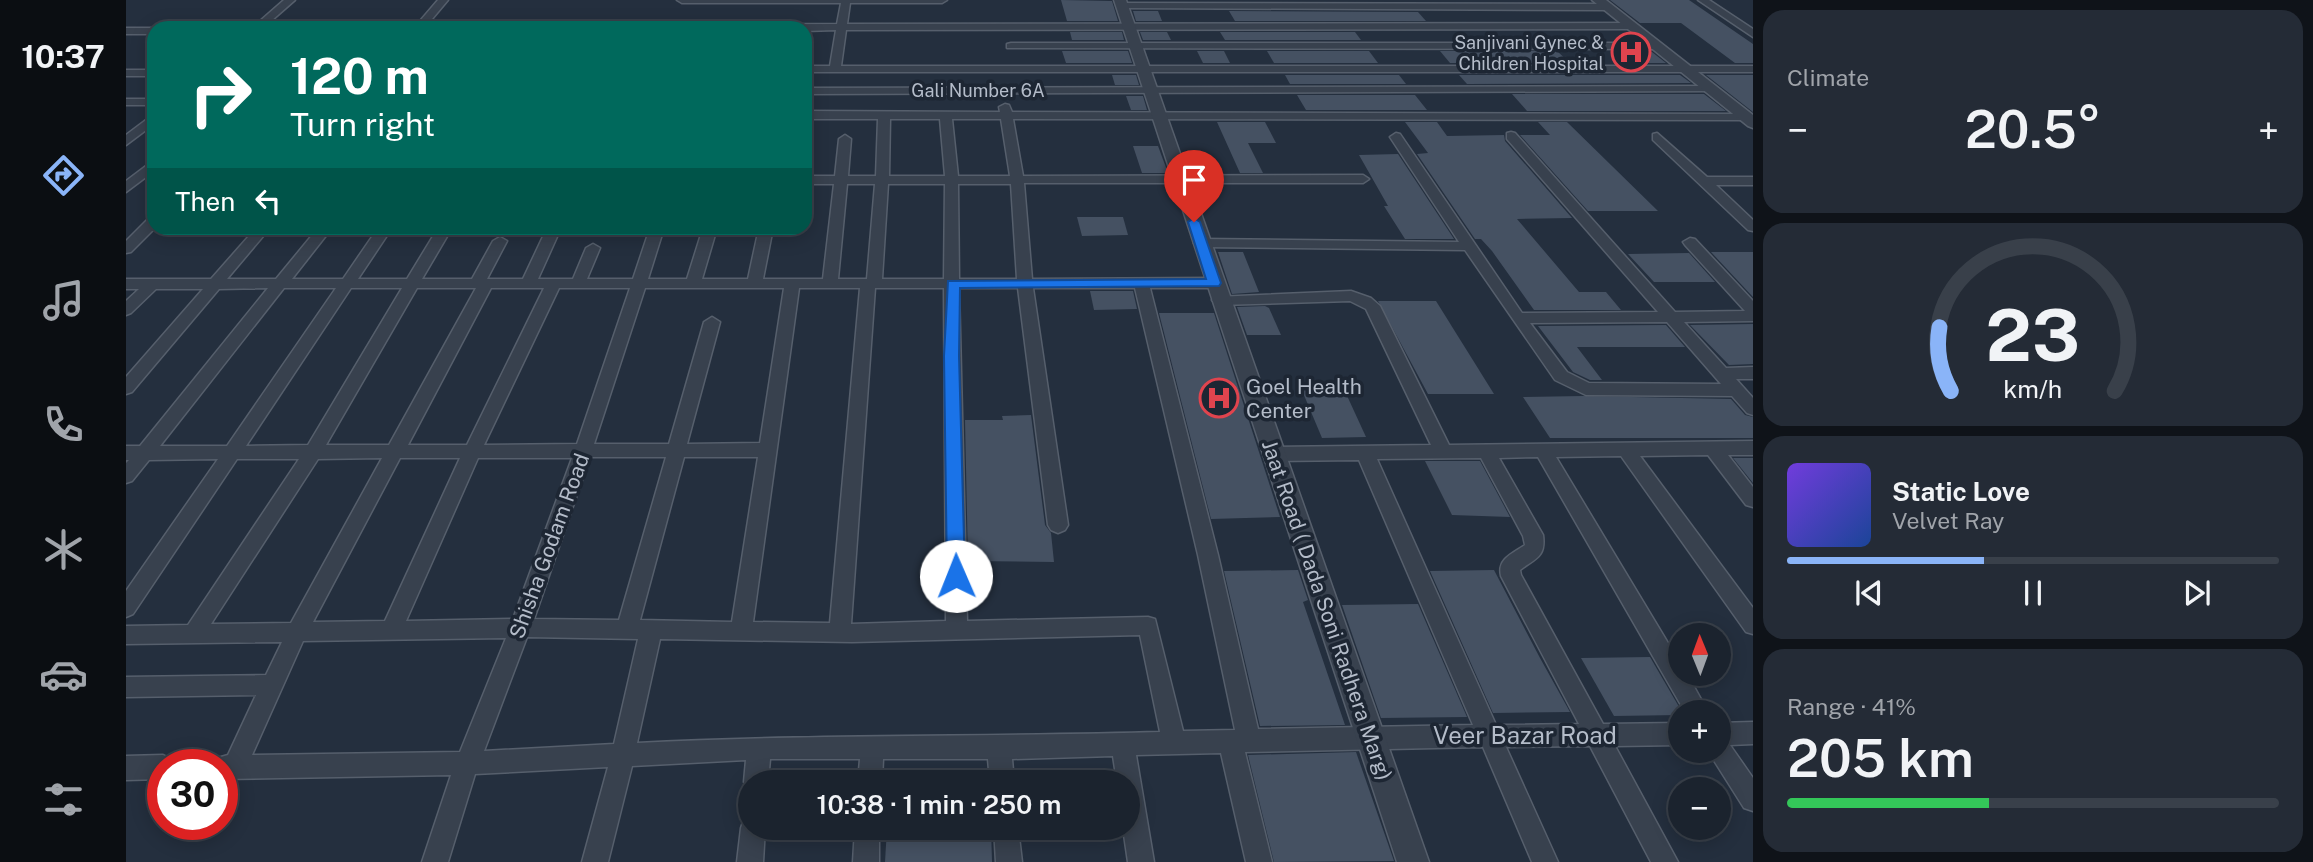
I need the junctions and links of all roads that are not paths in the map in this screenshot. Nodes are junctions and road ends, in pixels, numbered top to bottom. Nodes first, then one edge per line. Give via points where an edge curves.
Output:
1 (290, 0) edge
2 (443, 0) edge
3 (682, 0) edge
4 (738, 0) edge
5 (846, 0) edge
6 (942, 0) edge
7 (1703, 0) edge
8 (1121, 3) edge
9 (1481, 4) edge
10 (1602, 4) edge
11 (265, 21) edge
12 (426, 21) edge
13 (730, 21) edge
14 (1129, 26) junction
15 (1504, 26) junction
16 (1630, 26) junction
17 (812, 27) edge
18 (842, 27) junction
19 (126, 31) edge
20 (147, 31) edge
21 (1753, 34) edge
22 (1011, 46) dead end
23 (1136, 46) junction
24 (1655, 46) junction
25 (1525, 47) junction
26 (1143, 67) junction
27 (1004, 68) junction
28 (1547, 68) junction
29 (1684, 68) junction
30 (812, 69) edge
31 (835, 69) junction
32 (1753, 69) edge
33 (147, 73) edge
34 (126, 74) edge
35 (1710, 89) junction
36 (1004, 90) junction
37 (1152, 90) junction
38 (1571, 90) junction
39 (812, 91) edge
40 (126, 102) edge
41 (147, 102) edge
42 (812, 115) edge
43 (884, 115) junction
44 (946, 115) junction
45 (1005, 115) junction
46 (1159, 115) junction
47 (1749, 120) edge
48 (147, 124) edge
49 (1511, 136) dead end
50 (1657, 137) dead end
51 (1396, 138) dead end
52 (845, 139) dead end
53 (126, 141) edge
54 (147, 169) edge
55 (1363, 179) dead end
56 (812, 180) edge
57 (841, 180) junction
58 (883, 180) junction
59 (952, 180) junction
60 (1017, 180) junction
61 (1180, 180) junction
62 (1704, 181) junction
63 (1753, 181) edge
64 (126, 188) edge
65 (147, 228) edge
66 (1753, 228) edge
67 (257, 235) edge
68 (320, 235) edge
69 (380, 235) edge
70 (441, 235) edge
71 (551, 235) edge
72 (655, 235) edge
73 (708, 235) edge
74 (765, 235) edge
75 (500, 241) dead end
76 (1690, 242) dead end
77 (1201, 243) junction
78 (1470, 246) junction
79 (593, 248) dead end
80 (126, 249) edge
81 (693, 283) junction
82 (755, 283) junction
83 (792, 283) junction
84 (830, 283) junction
85 (871, 283) junction
86 (1025, 283) junction
87 (1141, 283) junction
88 (126, 284) edge
89 (152, 284) junction
90 (217, 284) junction
91 (282, 284) junction
92 (346, 284) junction
93 (414, 284) junction
94 (482, 284) junction
95 (528, 284) junction
96 (554, 284) junction
97 (578, 284) junction
98 (639, 284) junction
99 (953, 284) junction
100 (1217, 292) junction
101 (126, 310) edge
102 (1753, 310) edge
103 (1753, 316) edge
104 (1672, 317) junction
105 (1518, 318) junction
106 (712, 321) dead end
107 (1753, 373) edge
108 (1723, 374) junction
109 (126, 388) edge
110 (1737, 390) junction
111 (1753, 409) edge
112 (1753, 447) edge
113 (1712, 448) junction
114 (1625, 449) junction
115 (768, 450) junction
116 (1543, 450) junction
117 (1486, 451) junction
118 (313, 452) junction
119 (394, 452) junction
120 (472, 452) junction
121 (583, 452) junction
122 (676, 452) junction
123 (1443, 452) junction
124 (135, 453) edge
125 (234, 453) junction
126 (1365, 453) junction
127 (1274, 454) junction
128 (126, 476) edge
129 (1753, 500) edge
130 (1058, 525) dead end
131 (126, 608) edge
132 (1753, 625) edge
133 (520, 628) junction
134 (627, 629) junction
135 (391, 630) junction
136 (651, 630) junction
137 (957, 630) junction
138 (741, 631) junction
139 (297, 632) junction
140 (194, 633) junction
141 (840, 633) junction
142 (126, 635) edge
143 (272, 685) junction
144 (126, 687) edge
145 (1690, 700) edge
146 (1753, 733) edge
147 (1668, 734) edge
148 (1731, 734) edge
149 (1595, 735) junction
150 (1488, 736) junction
151 (1370, 737) junction
152 (1239, 740) junction
153 (1174, 742) junction
154 (1124, 744) junction
155 (759, 748) junction
156 (872, 748) junction
157 (999, 748) junction
158 (238, 749) edge
159 (623, 755) junction
160 (467, 763) junction
161 (1729, 763) edge
162 (238, 766) edge
163 (147, 769) edge
164 (757, 770) edge
165 (871, 770) edge
166 (1001, 770) edge
167 (128, 771) edge
168 (1753, 799) edge
169 (752, 840) edge
170 (867, 840) edge
171 (1007, 840) edge
172 (435, 862) edge
173 (595, 862) edge
174 (750, 862) edge
175 (866, 862) edge
176 (1009, 862) edge
177 (1141, 862) edge
178 (1259, 862) edge
179 (1413, 862) edge
180 (1545, 862) edge
181 (1665, 862) edge

1 - 11 street
2 - 12 street
3 - 4 street
4 - 5 street
4 - 13 street
5 - 6 street
5 - 18 street
7 - 21 street
8 - 9 street
8 - 14 street, Jaat Road ( Dada Soni Radhera Marg)
9 - 10 street
9 - 15 street
10 - 16 street
14 - 15 street
14 - 18 street
14 - 23 street, Jaat Road ( Dada Soni Radhera Marg)
15 - 16 street
15 - 25 street
16 - 24 street
17 - 18 street
18 - 31 street
19 - 20 street
22 - 23 street
23 - 25 street
23 - 26 street, Jaat Road ( Dada Soni Radhera Marg)
24 - 25 street
24 - 29 street
25 - 28 street
26 - 27 street
26 - 28 street
26 - 37 street, Jaat Road ( Dada Soni Radhera Marg)
27 - 31 street
27 - 36 street
28 - 29 street
28 - 38 street
29 - 32 street
29 - 35 street
30 - 31 street
33 - 34 street
35 - 38 street, Gali Number 6A
35 - 47 street
36 - 37 street, Gali Number 6A
36 - 39 street, Gali Number 6A
36 - 45 street
37 - 38 street, Gali Number 6A
37 - 46 street, Jaat Road ( Dada Soni Radhera Marg)
40 - 41 street
42 - 43 street
43 - 44 street
43 - 58 street
44 - 45 street
44 - 59 street
45 - 46 street
45 - 60 street
46 - 47 street
46 - 61 street, Jaat Road ( Dada Soni Radhera Marg)
48 - 53 street
49 - 104 street
50 - 62 street
51 - 78 street
52 - 57 street
54 - 64 street
55 - 61 street
56 - 57 street
57 - 58 street
57 - 84 street
58 - 59 street
58 - 85 street
59 - 60 street
59 - 99 street
60 - 61 street
60 - 86 street
61 - 77 street, Jaat Road ( Dada Soni Radhera Marg)
62 - 63 street
62 - 66 street
65 - 80 street
67 - 90 street
68 - 91 street
69 - 92 street
70 - 93 street
71 - 95 street
72 - 98 street, Shisha Godam Road
73 - 81 street
74 - 82 street
75 - 94 street
76 - 102 street
77 - 78 street
77 - 100 street, Jaat Road ( Dada Soni Radhera Marg)
78 - 105 street
79 - 97 street
81 - 82 street
81 - 98 street
82 - 83 street
83 - 84 street
83 - 115 street
84 - 85 street
85 - 99 street
85 - 141 street
86 - 87 street
86 - 99 street
86 - 130 street
87 - 100 street
87 - 152 street via 1208,555
88 - 89 street
89 - 90 street
89 - 101 street
90 - 91 street
90 - 109 street
91 - 92 street
91 - 124 street
92 - 93 street
92 - 125 street
93 - 94 street
93 - 118 street
94 - 95 street
94 - 119 street
95 - 96 street
96 - 97 street
96 - 120 street
97 - 98 street
98 - 121 street, Shisha Godam Road
99 - 137 street
100 - 123 street via 1351,296 1366,301
100 - 127 street, Jaat Road ( Dada Soni Radhera Marg)
103 - 104 street
104 - 105 street
104 - 108 street
105 - 110 street via 1561,376 1586,389
106 - 122 street
107 - 108 street
108 - 110 street
110 - 111 street
112 - 113 street
113 - 114 street
113 - 129 street
114 - 116 street
114 - 132 street
115 - 122 street
115 - 138 street
116 - 117 street
116 - 145 street
117 - 123 street
117 - 149 street via 1533,535 1535,548 1512,562 1511,576
118 - 119 street
118 - 125 street
118 - 140 street
119 - 120 street
119 - 139 street
120 - 121 street
120 - 135 street
121 - 122 street
121 - 133 street, Shisha Godam Road
122 - 134 street
123 - 126 street
124 - 125 street
124 - 128 street
125 - 131 street
126 - 127 street
126 - 150 street
127 - 151 street, Jaat Road ( Dada Soni Radhera Marg)
133 - 134 street
133 - 135 street
133 - 160 street, Shisha Godam Road
134 - 136 street
135 - 139 street
136 - 138 street
136 - 159 street
137 - 141 street
137 - 153 street via 1148,626
138 - 141 street
139 - 140 street
139 - 143 street
140 - 142 street
143 - 144 street
143 - 158 street
146 - 148 street
147 - 149 street, Veer Bazar Road
149 - 150 street, Veer Bazar Road
149 - 181 street
150 - 151 street, Veer Bazar Road
150 - 180 street
151 - 152 street, Veer Bazar Road
151 - 179 street, Jaat Road ( Dada Soni Radhera Marg)
152 - 153 street, Veer Bazar Road
152 - 178 street
153 - 154 street, Veer Bazar Road
154 - 157 street, Veer Bazar Road
154 - 177 street
155 - 156 street, Veer Bazar Road
155 - 159 street, Veer Bazar Road
155 - 164 street
156 - 157 street, Veer Bazar Road
156 - 165 street
157 - 166 street
159 - 160 street, Veer Bazar Road
159 - 173 street
160 - 162 street, Veer Bazar Road
160 - 172 street, Shisha Godam Road
161 - 168 street
163 - 167 street
169 - 174 street
170 - 175 street
171 - 176 street

